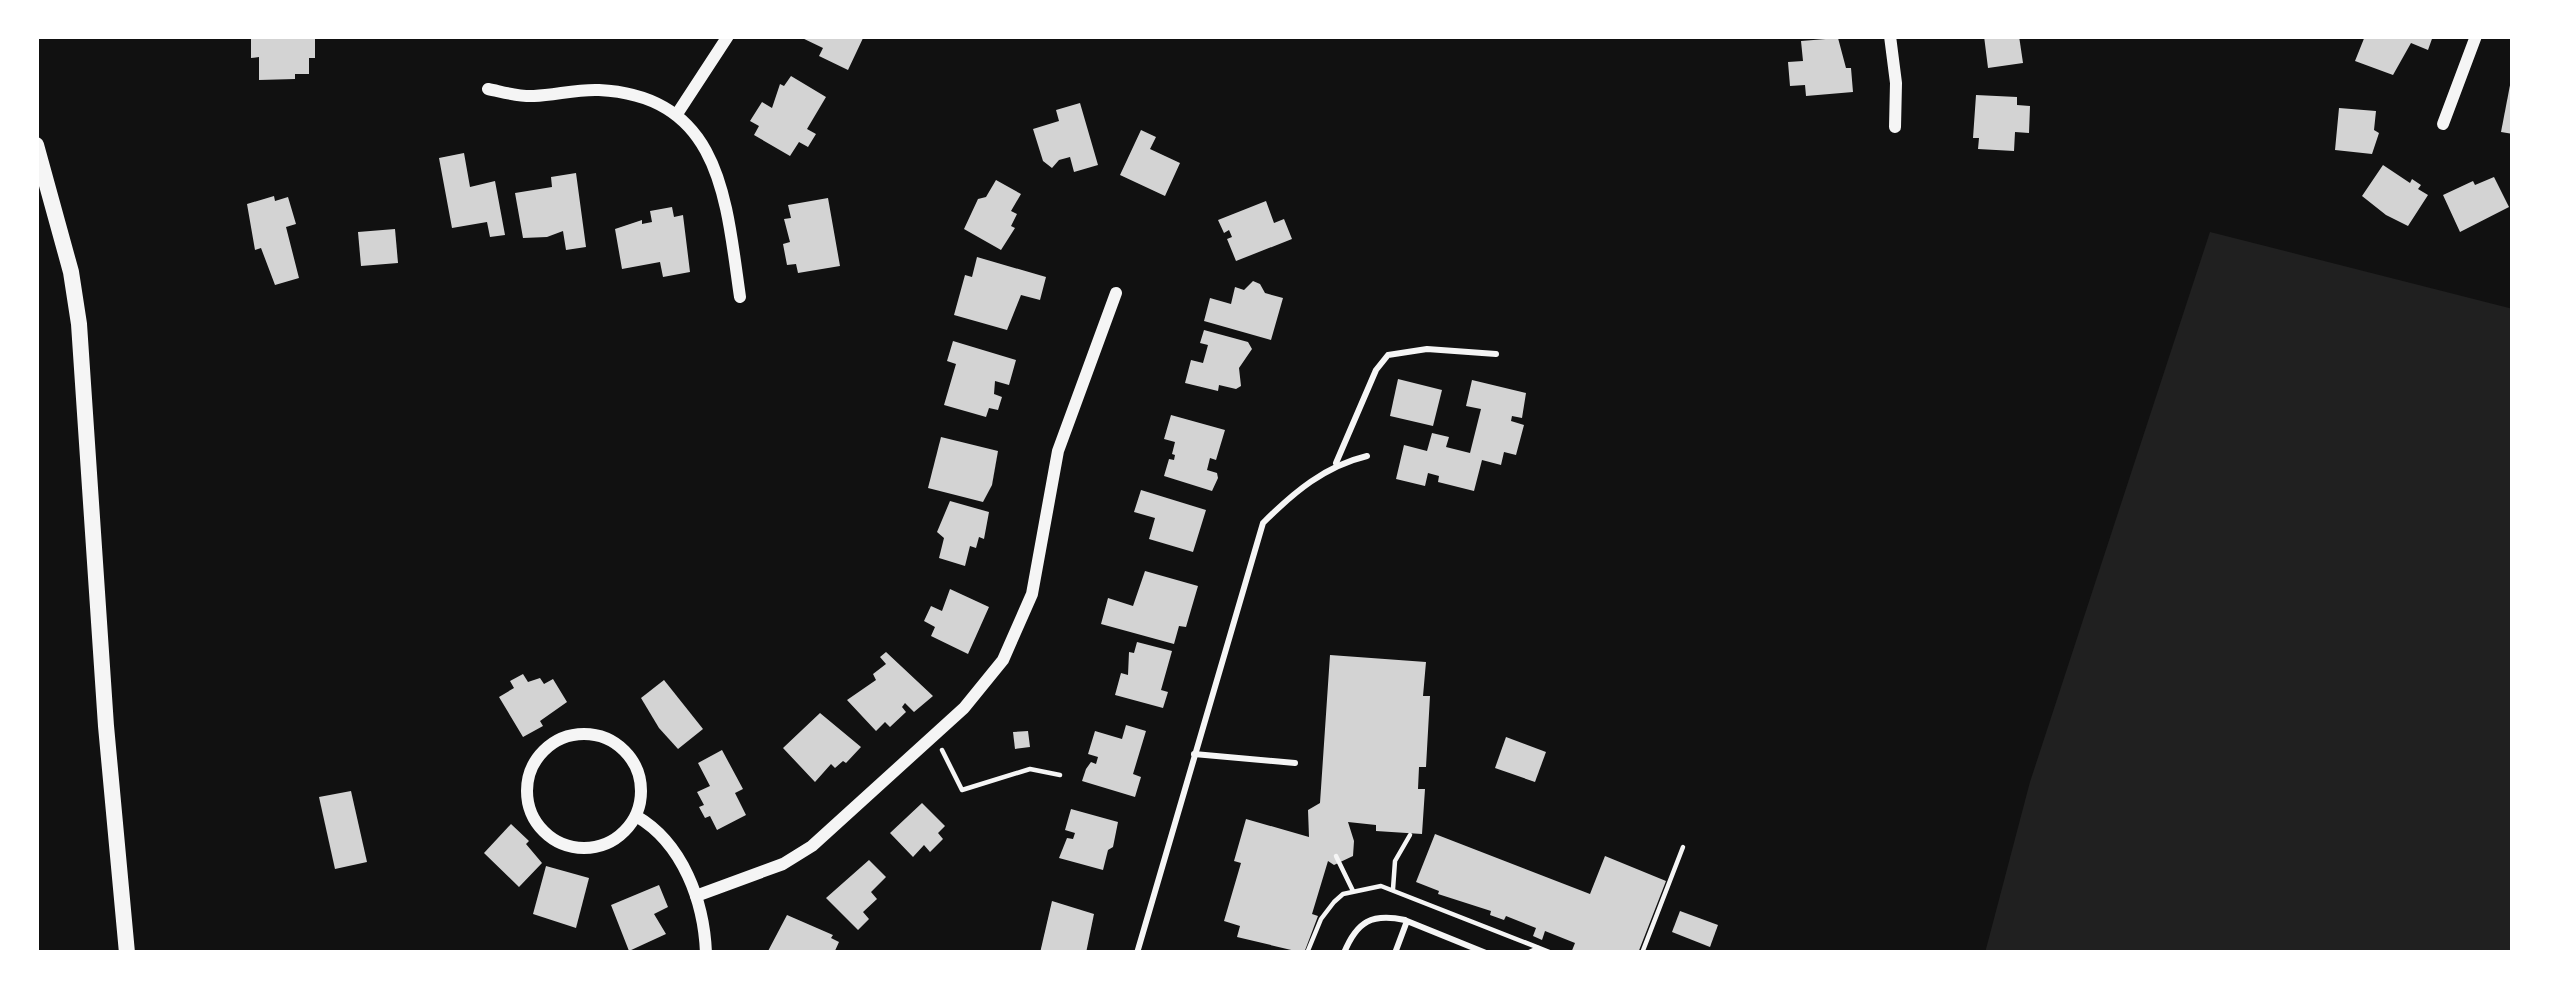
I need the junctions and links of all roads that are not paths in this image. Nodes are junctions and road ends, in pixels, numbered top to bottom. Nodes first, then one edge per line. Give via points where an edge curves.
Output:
1 (728, 36) edge
2 (1890, 36) edge
3 (2476, 36) edge
4 (488, 89) dead end
5 (677, 114) junction
6 (2443, 124) dead end
7 (1895, 127) dead end
8 (36, 146) edge
9 (1116, 293) dead end
10 (740, 297) dead end
11 (1496, 354) dead end
12 (1367, 456) dead end
13 (1336, 463) junction
14 (1194, 754) junction
15 (1295, 763) dead end
16 (636, 816) junction
17 (696, 896) junction
18 (1407, 920) junction
19 (127, 953) edge
20 (706, 953) edge
21 (1137, 953) edge
22 (1344, 953) edge
23 (1395, 953) edge
24 (1486, 953) edge

1 - 5 street
2 - 7 street
3 - 6 street
4 - 5 street via 627,93
5 - 10 street via 717,174
8 - 19 main road via 79,325
9 - 17 street via 1058,451 1036,574 1014,641 980,692 806,850
11 - 13 lane via 1388,355
12 - 13 lane
13 - 14 lane via 1263,523
14 - 15 lane
14 - 21 lane
16 - 16 street via 610,842 563,844 531,814 531,769 560,738 610,740 638,768
16 - 17 street via 675,854
17 - 20 street
18 - 22 lane via 1366,920
18 - 23 lane
18 - 24 lane

